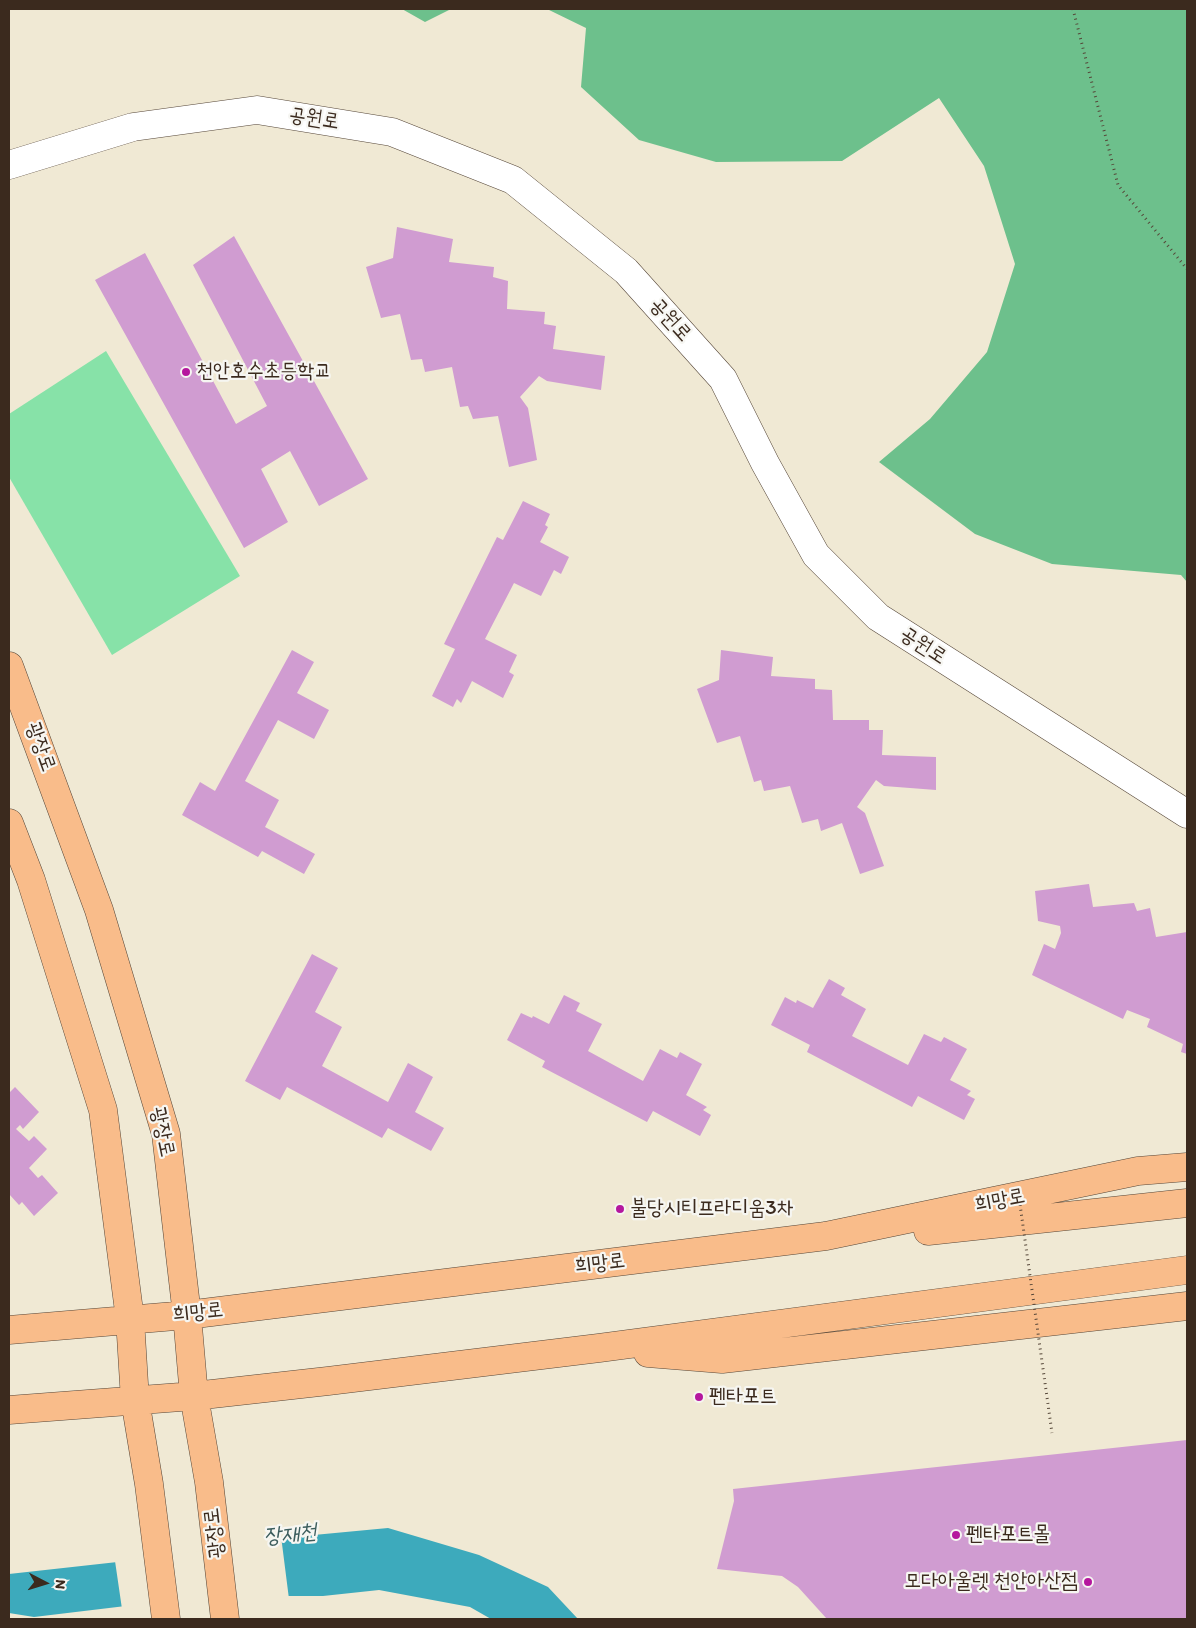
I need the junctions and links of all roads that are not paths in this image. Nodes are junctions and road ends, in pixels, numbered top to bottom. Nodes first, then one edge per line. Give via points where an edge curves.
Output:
1 (9, 165) edge
2 (9, 666) edge
3 (1187, 814) edge
4 (9, 823) edge
5 (1187, 1167) edge
6 (1187, 1204) edge
7 (826, 1236) junction
8 (1187, 1270) edge
9 (1187, 1306) edge
10 (187, 1315) junction
11 (130, 1319) junction
12 (9, 1330) edge
13 (599, 1348) junction
14 (194, 1396) junction
15 (135, 1400) junction
16 (9, 1410) edge
17 (166, 1619) edge
18 (225, 1619) edge

1 - 3 street, 공원로 via 133,127 257,110 392,132 513,180 626,271 723,379 816,555 878,617
2 - 10 main road, 광장로 via 99,910 166,1134
4 - 11 main road via 31,880 104,1110
5 - 7 main road, 희망로 via 1138,1171
6 - 7 main road via 932,1231
7 - 10 main road, 희망로
8 - 13 main road
9 - 13 main road via 722,1359
10 - 11 main road, 희망로
10 - 14 main road, 광장로
11 - 12 main road, 희망로
11 - 15 main road
13 - 14 main road
14 - 15 main road
14 - 18 main road, 광장로 via 209,1482
15 - 16 main road
15 - 17 main road

